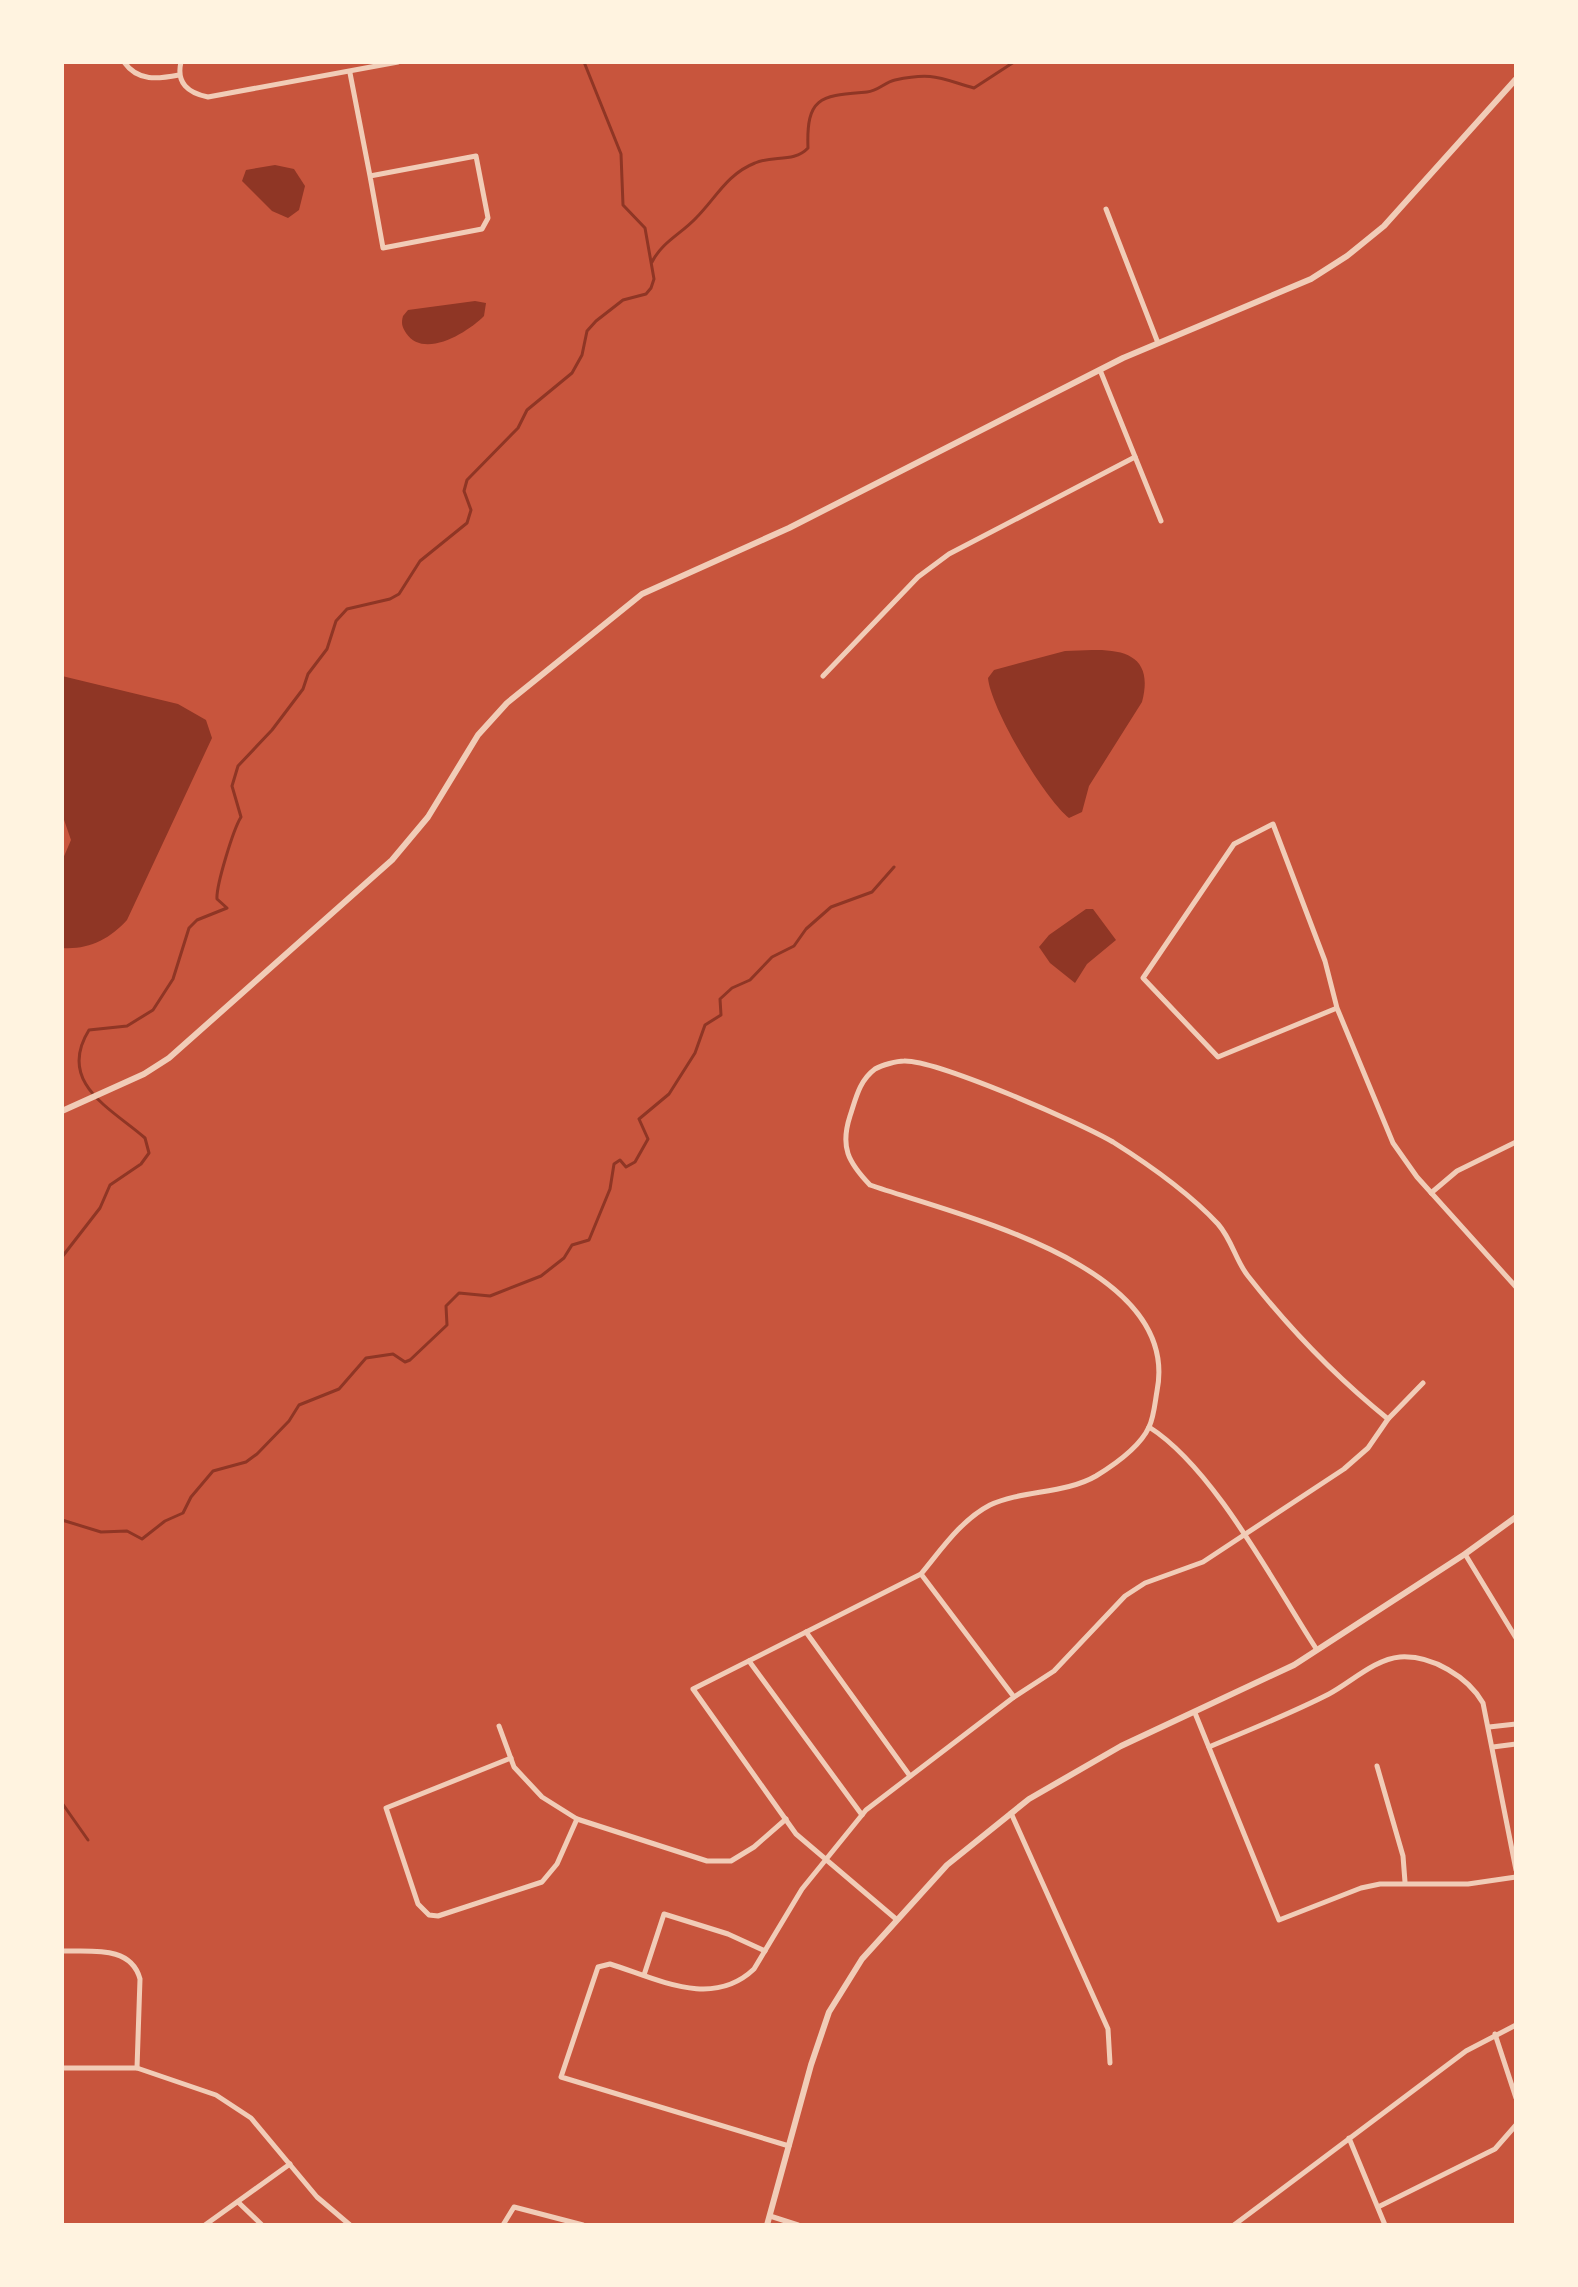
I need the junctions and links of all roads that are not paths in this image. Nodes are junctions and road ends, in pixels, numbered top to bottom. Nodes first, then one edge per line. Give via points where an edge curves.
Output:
1 (124, 62) edge
2 (181, 62) edge
3 (398, 62) edge
4 (350, 73) junction
5 (179, 75) junction
6 (1516, 79) edge
7 (370, 176) junction
8 (1106, 209) dead end
9 (1158, 343) junction
10 (1100, 370) junction
11 (1135, 457) junction
12 (1161, 521) dead end
13 (823, 676) dead end
14 (1337, 1008) junction
15 (62, 1111) edge
16 (1516, 1142) edge
17 (1431, 1193) junction
18 (1516, 1287) edge
19 (1423, 1383) dead end
20 (1388, 1419) junction
21 (1149, 1427) junction
22 (1516, 1517) edge
23 (1243, 1537) junction
24 (1465, 1554) junction
25 (921, 1574) junction
26 (806, 1632) junction
27 (1516, 1638) edge
28 (1317, 1650) junction
29 (749, 1661) junction
30 (1014, 1697) junction
31 (1195, 1713) junction
32 (1516, 1724) edge
33 (499, 1726) dead end
34 (1489, 1727) junction
35 (1516, 1744) edge
36 (1209, 1747) junction
37 (1493, 1747) junction
38 (511, 1758) junction
39 (1377, 1766) dead end
40 (910, 1776) junction
41 (1011, 1812) junction
42 (862, 1815) junction
43 (577, 1819) junction
44 (786, 1819) junction
45 (827, 1860) junction
46 (1516, 1870) edge
47 (1516, 1877) edge
48 (1405, 1882) junction
49 (896, 1919) junction
50 (62, 1951) edge
51 (765, 1951) junction
52 (644, 1975) junction
53 (1516, 2025) edge
54 (1495, 2034) junction
55 (1110, 2063) dead end
56 (62, 2068) edge
57 (137, 2068) junction
58 (1516, 2098) edge
59 (1516, 2125) edge
60 (1349, 2138) junction
61 (789, 2146) junction
62 (290, 2164) junction
63 (238, 2202) junction
64 (1378, 2207) junction
65 (770, 2216) junction
66 (205, 2225) edge
67 (262, 2225) edge
68 (350, 2225) edge
69 (503, 2225) edge
70 (583, 2225) edge
71 (767, 2225) edge
72 (798, 2225) edge
73 (1234, 2225) edge
74 (1385, 2225) edge

1 - 5 street via 146,78
2 - 5 street
3 - 4 street
4 - 5 street via 208,97 189,90
4 - 7 street
6 - 9 street via 1403,206 1347,256 1293,289
7 - 7 street via 383,248 482,229 488,218 476,156
8 - 9 street
9 - 10 street
10 - 11 street
10 - 15 street via 877,485 642,594 507,703 478,735 428,817 364,888 184,1047 144,1074
11 - 12 street
11 - 13 street via 949,554 918,577
14 - 14 street via 1218,1057 1143,978 1234,844 1273,824 1325,961
14 - 17 street via 1388,1134
16 - 17 street via 1457,1171
17 - 18 street
19 - 20 street
20 - 21 street via 1358,1395 1265,1296 1245,1273 1218,1224 1114,1143 1076,1122 930,1066 904,1060 877,1068 860,1084 843,1138 854,1168 870,1185 1054,1250 1117,1289 1154,1342 1158,1383
20 - 23 street via 1368,1448 1344,1469
21 - 23 street via 1172,1441 1207,1480
21 - 25 street via 1123,1458 1093,1478 990,1505 959,1528
22 - 24 street
23 - 28 street
23 - 30 street via 1203,1562 1125,1596 1054,1671
24 - 27 street
24 - 28 street
25 - 26 street
25 - 30 street
26 - 29 street
26 - 40 street
28 - 31 street
29 - 42 street
29 - 44 street via 693,1689
30 - 40 street
31 - 36 street
31 - 41 street via 1121,1746
32 - 34 street
33 - 38 street
34 - 36 street via 1483,1703 1468,1681 1402,1657
34 - 37 street
35 - 37 street
36 - 48 street via 1279,1920 1361,1888
37 - 46 street
38 - 43 street via 542,1797
38 - 43 street via 386,1808 418,1904 429,1915 542,1882 557,1864
39 - 48 street via 1403,1856
40 - 42 street
41 - 49 street via 947,1865
41 - 55 street via 1108,2029
42 - 45 street
43 - 44 street via 707,1861 731,1861
44 - 45 street
45 - 49 street
45 - 51 street via 802,1889
47 - 48 street via 1468,1884
49 - 61 street via 849,1977 829,2012
50 - 57 street via 118,1953 137,1968
51 - 52 street via 743,1979 721,1989 694,1991
51 - 52 street via 664,1914
52 - 61 street via 610,1964 598,1967 561,2077
53 - 54 street
54 - 58 street
54 - 60 street
56 - 57 street
57 - 62 street via 200,2087 233,2105 271,2138
59 - 64 street via 1495,2149
60 - 64 street
60 - 73 street
61 - 65 street
62 - 63 street
62 - 68 street
63 - 66 street
63 - 67 street
64 - 74 street
65 - 71 street
65 - 72 street
69 - 70 street via 514,2207

